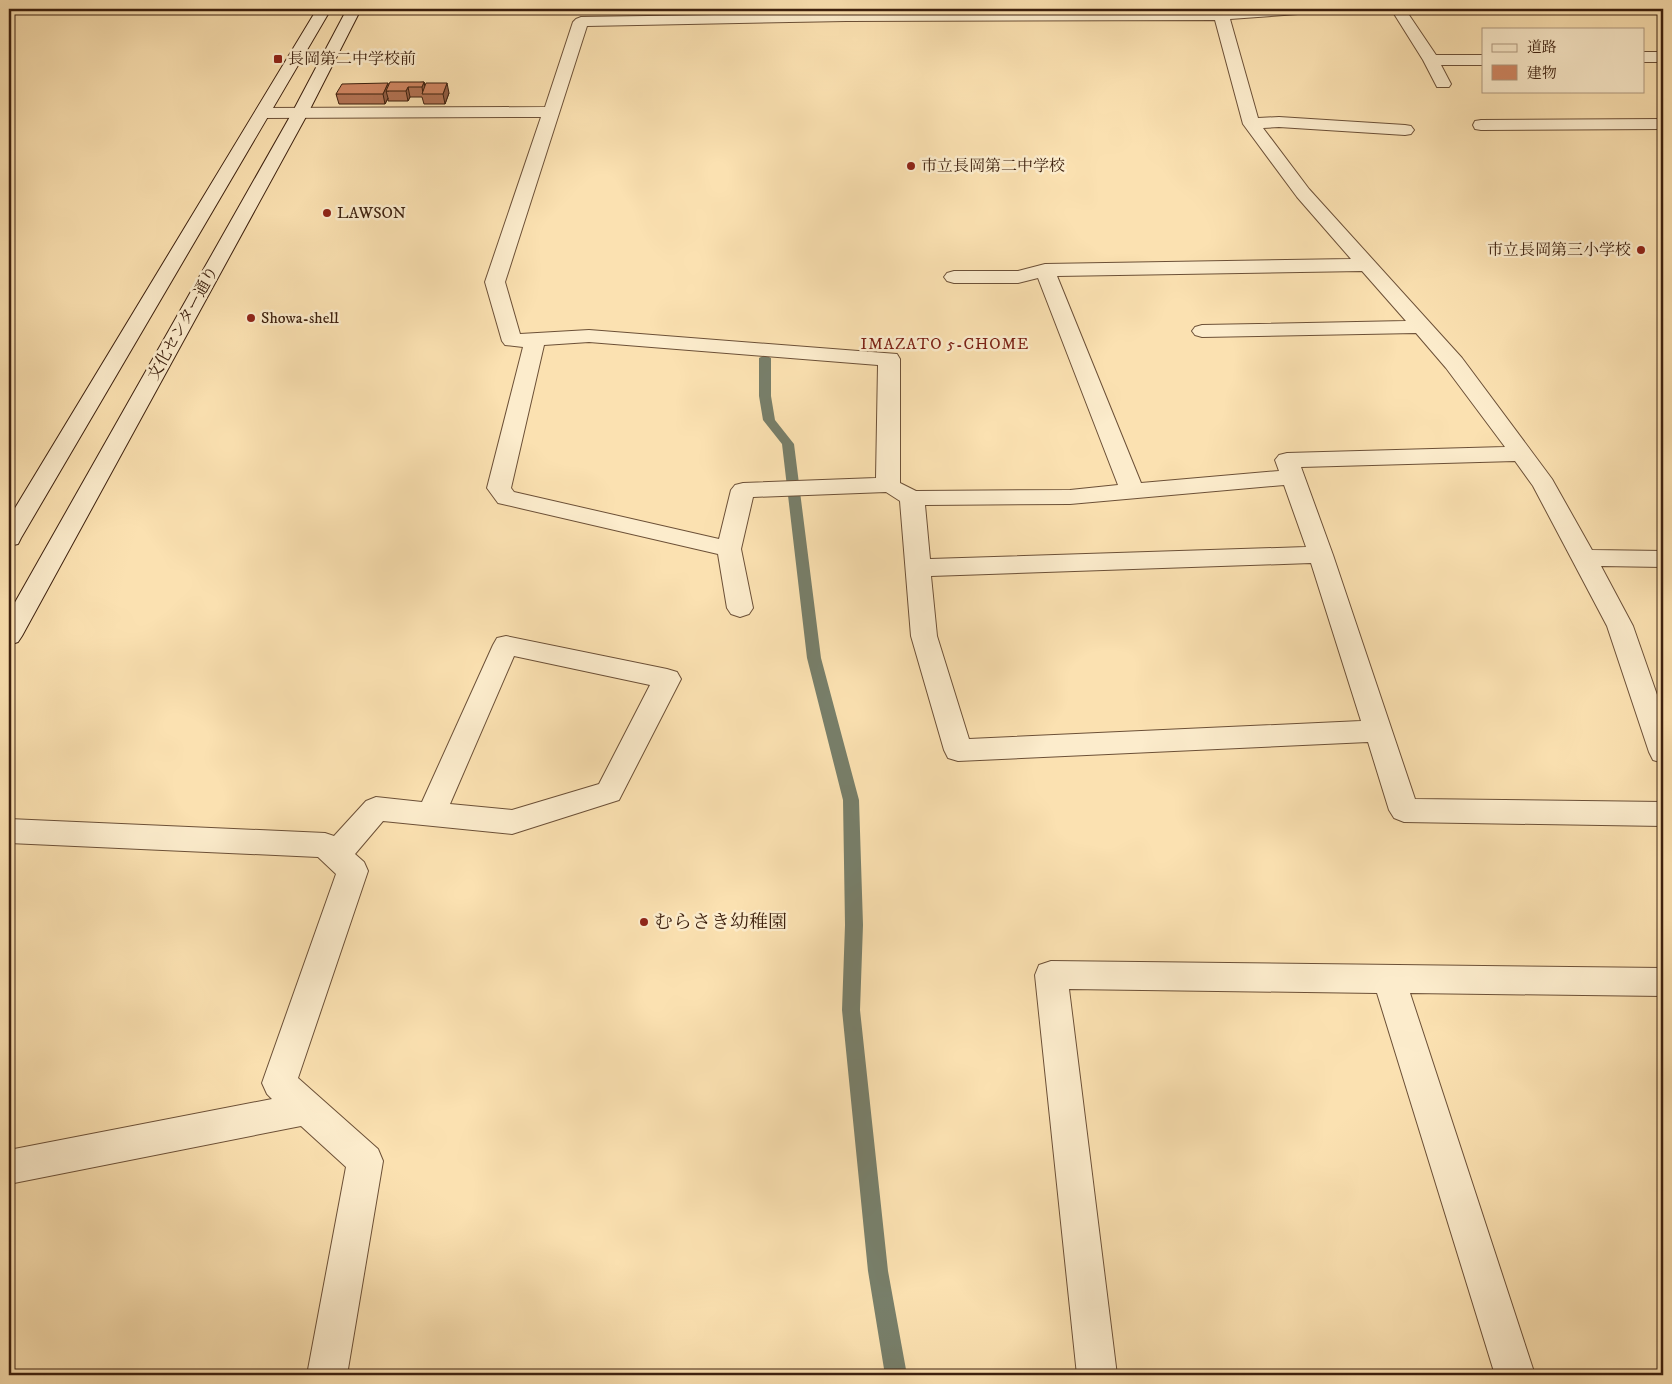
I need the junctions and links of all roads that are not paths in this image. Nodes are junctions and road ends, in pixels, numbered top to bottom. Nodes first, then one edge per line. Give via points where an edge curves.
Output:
1 (324, 9) edge
2 (354, 9) edge
3 (1312, 9) edge
4 (1398, 9) edge
5 (1221, 12) edge
6 (1644, 57) edge
7 (1663, 57) edge
8 (1431, 60) junction
9 (1482, 60) edge
10 (1443, 84) dead end
11 (552, 112) junction
12 (264, 113) junction
13 (300, 113) junction
14 (1250, 124) junction
15 (1663, 124) edge
16 (1481, 125) dead end
17 (1405, 130) dead end
18 (1367, 265) junction
19 (1045, 270) junction
20 (954, 277) dead end
21 (1422, 328) junction
22 (1202, 331) dead end
23 (535, 340) junction
24 (1522, 454) junction
25 (1293, 477) junction
26 (888, 485) junction
27 (1132, 491) junction
28 (912, 498) junction
29 (9, 538) edge
30 (730, 549) junction
31 (1321, 555) junction
32 (1584, 558) junction
33 (1663, 559) edge
34 (918, 568) junction
35 (740, 608) dead end
36 (9, 636) edge
37 (1378, 731) junction
38 (1663, 752) edge
39 (431, 814) junction
40 (1663, 814) edge
41 (9, 831) edge
42 (336, 855) junction
43 (1389, 979) junction
44 (1663, 982) edge
45 (307, 1108) junction
46 (9, 1167) edge
47 (326, 1375) edge
48 (1097, 1375) edge
49 (1515, 1375) edge

1 - 12 street, 文化センター通り
2 - 13 street, 文化センター通り
3 - 5 street
4 - 8 street
5 - 11 street via 581,22
5 - 14 street
6 - 7 street
8 - 9 street
8 - 10 street
11 - 13 street
11 - 23 street via 495,282 512,341
12 - 13 street
12 - 29 street, 文化センター通り
13 - 36 street, 文化センター通り
14 - 17 street via 1279,122
14 - 18 street via 1303,193
15 - 16 street
18 - 19 street
18 - 21 street
19 - 20 street via 1018,277
19 - 27 street
21 - 22 street
21 - 24 street via 1454,363
23 - 26 street via 589,336 889,359
23 - 30 street via 500,488 506,498
24 - 25 street via 1287,460
24 - 32 street via 1544,484
25 - 27 street
25 - 31 street
26 - 28 street
26 - 30 street via 743,490
27 - 28 street via 1070,497
28 - 34 street
30 - 35 street
31 - 34 street
31 - 37 street
32 - 33 street
32 - 38 street via 1620,626
34 - 37 street via 924,636 958,750
37 - 40 street via 1404,810
39 - 39 street via 512,822 608,792 667,679 506,645
39 - 42 street via 376,809
41 - 42 street via 325,845
42 - 45 street via 353,871 279,1082
43 - 44 street
43 - 48 street via 1051,975
43 - 49 street
45 - 46 street
45 - 47 street via 365,1161

